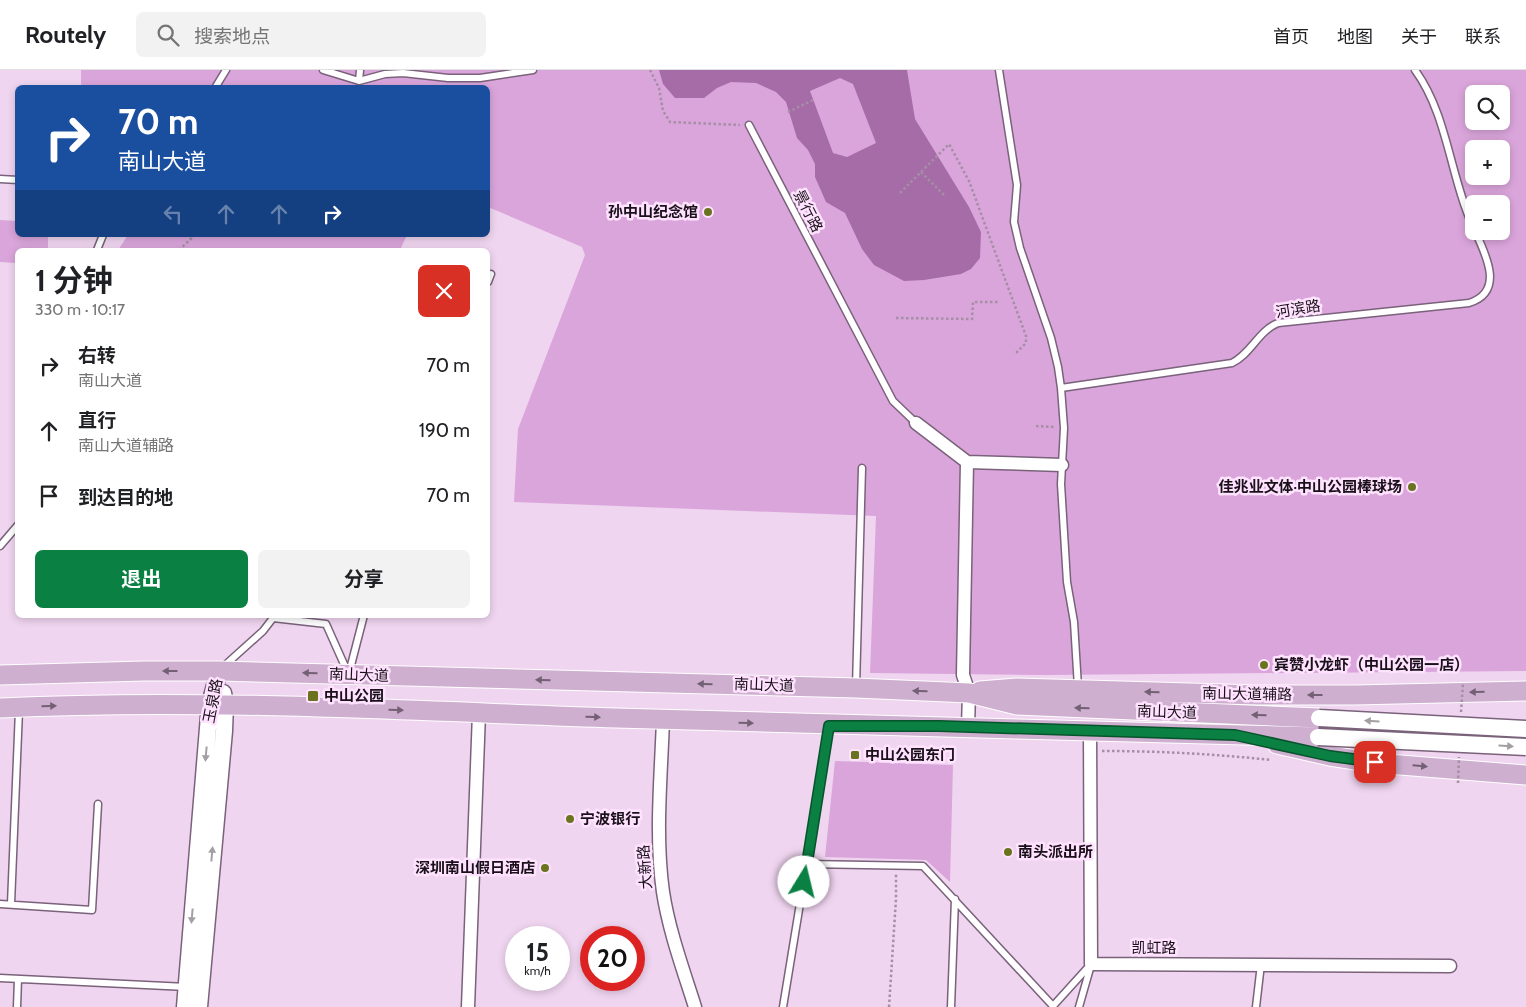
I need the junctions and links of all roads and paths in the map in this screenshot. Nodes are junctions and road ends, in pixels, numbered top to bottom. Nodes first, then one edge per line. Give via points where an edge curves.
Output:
1 (226, 70) edge
2 (323, 70) edge
3 (360, 70) edge
4 (532, 70) edge
5 (650, 70) edge
6 (999, 70) edge
7 (1415, 70) edge
8 (403, 71) edge
9 (358, 82) junction
10 (217, 85) edge
11 (814, 100) dead end
12 (788, 112) dead end
13 (749, 125) joint
14 (920, 172) junction
15 (0, 179) edge
16 (15, 180) edge
17 (900, 193) dead end
18 (944, 196) dead end
19 (1465, 209) edge
20 (193, 237) edge
21 (1478, 240) edge
22 (181, 248) edge
23 (998, 302) dead end
24 (896, 318) dead end
25 (1016, 353) dead end
26 (1061, 388) junction
27 (916, 423) joint
28 (1036, 426) dead end
29 (1064, 428) junction
30 (966, 462) junction
31 (1062, 465) junction
32 (862, 468) dead end
33 (15, 528) edge
34 (0, 546) edge
35 (363, 618) edge
36 (219, 671) junction
37 (349, 674) junction
38 (0, 675) edge
39 (856, 688) junction
40 (1078, 689) junction
41 (1526, 691) edge
42 (969, 692) junction
43 (217, 704) junction
44 (19, 707) junction
45 (0, 708) edge
46 (479, 713) junction
47 (1235, 714) junction
48 (1319, 718) joint
49 (662, 720) junction
50 (829, 726) junction
51 (968, 727) junction
52 (1526, 729) edge
53 (1090, 731) junction
54 (1235, 735) junction
55 (1318, 737) joint
56 (1526, 747) edge
57 (1090, 751) junction
58 (1271, 760) dead end
59 (1526, 775) edge
60 (98, 804) dead end
61 (806, 864) junction
62 (896, 866) junction
63 (955, 899) junction
64 (0, 904) edge
65 (11, 904) junction
66 (1091, 964) junction
67 (1261, 964) junction
68 (1450, 966) dead end
69 (0, 978) edge
70 (18, 979) junction
71 (194, 987) junction
72 (17, 1007) edge
73 (185, 1007) edge
74 (199, 1007) edge
75 (468, 1007) edge
76 (695, 1007) edge
77 (783, 1007) edge
78 (889, 1007) edge
79 (951, 1007) edge
80 (1079, 1007) edge
81 (1256, 1007) edge

1 - 10 lane
2 - 9 lane
3 - 9 lane
4 - 8 lane via 480,78 448,78
5 - 13 path via 659,88 663,111 670,122
6 - 26 lane via 1017,185 1014,222 1051,338
7 - 19 lane, 河滨路 via 1434,106
8 - 9 lane
11 - 12 path
13 - 27 lane, 景行路 via 893,401
14 - 17 path
14 - 18 path
14 - 25 path via 949,144 969,181 1026,336 1026,344
15 - 16 lane
20 - 22 path
21 - 26 lane, 河滨路 via 1490,275 1487,292 1476,301 1278,323 1266,329 1243,357 1232,363
23 - 24 path via 972,302 972,319
26 - 29 lane
27 - 30 street
28 - 29 path
29 - 31 lane
30 - 31 street
30 - 42 street via 963,675
31 - 40 lane via 1067,582 1074,622
32 - 39 lane
33 - 34 lane
35 - 37 lane
37 -> 36 main road, 南山大道
36 - 37 lane via 273,618 326,624
36 -> 38 main road, 南山大道
36 - 43 main road, 玉泉路
39 -> 37 main road, 南山大道
42 -> 39 main road, 南山大道
41 -> 40 main road, 南山大道辅路 via 1259,695
40 - 42 main road, 南山大道辅路 via 1017,688
47 -> 42 main road, 南山大道 via 1017,705
42 - 51 street
44 -> 43 main road, 南山大道
43 -> 46 main road, 南山大道
43 - 71 main road, 玉泉路
44 - 45 main road, 南山大道
44 - 65 lane
46 -> 49 main road, 南山大道
46 - 75 street
48 -> 47 main road, 南山大道
47 - 54 main road
52 -> 48 main road, 南山大道, bridge
49 -> 50 main road, 南山大道
49 - 76 street, 大新路 via 660,852 663,892
50 - 51 main road, 南山大道
50 - 61 lane
51 - 53 main road, 南山大道
53 - 54 main road, 南山大道
53 - 57 street
54 - 55 main road, 南山大道
54 -> 59 main road via 1330,756
55 -> 56 main road, 南山大道, bridge
57 - 58 path via 1167,752
57 - 66 street
60 - 65 lane via 92,910
61 - 62 lane
61 - 77 lane
62 - 63 lane via 923,866
62 - 78 path
63 - 66 lane via 1053,1006
63 - 79 lane
64 - 65 lane
66 - 67 street, 凯虹路
66 - 80 lane
67 - 68 street, 凯虹路
67 - 81 lane
69 - 70 lane
70 - 71 lane
70 - 72 lane
71 - 73 main road, 玉泉路
71 - 74 main road, 玉泉路

